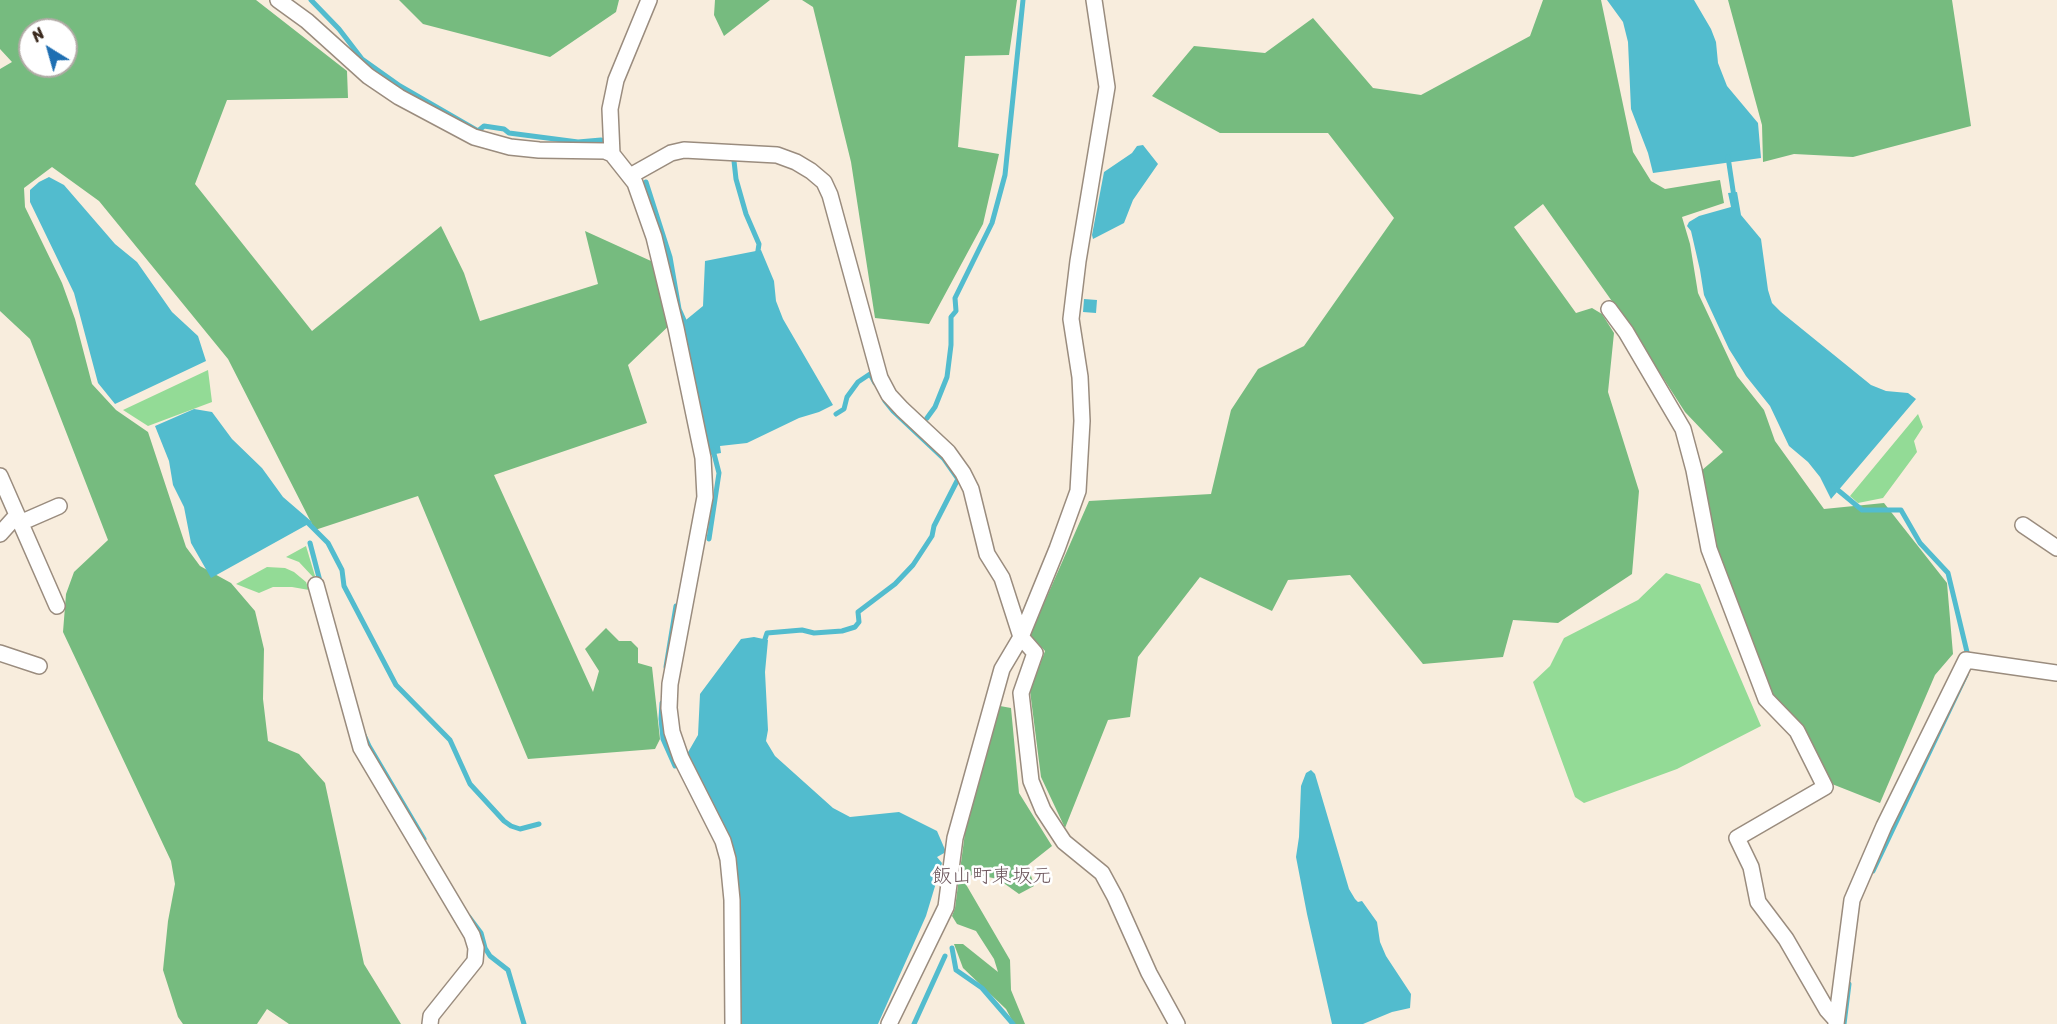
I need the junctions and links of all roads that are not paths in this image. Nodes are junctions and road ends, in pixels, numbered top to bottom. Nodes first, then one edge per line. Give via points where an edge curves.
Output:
1 (278, 0) edge
2 (649, 0) edge
3 (1094, 0) edge
4 (612, 154) junction
5 (630, 176) junction
6 (1609, 309) dead end
7 (0, 476) edge
8 (59, 506) dead end
9 (18, 519) junction
10 (2024, 525) dead end
11 (0, 534) edge
12 (2057, 548) edge
13 (316, 585) dead end
14 (57, 606) dead end
15 (1021, 637) junction
16 (0, 653) edge
17 (39, 666) dead end
18 (2057, 673) edge
19 (1836, 1022) edge
20 (430, 1024) edge
21 (734, 1024) edge
22 (889, 1024) edge
23 (1177, 1024) edge

1 - 4 street via 308,21 368,76 474,137 510,147
2 - 4 street via 616,80 610,109
3 - 15 street via 1107,87 1071,319 1082,421 1078,491
4 - 5 street
5 - 15 street via 684,150 777,155 796,162 824,182 880,378 896,402 948,452 963,473 971,489 987,554 1002,578
5 - 21 street via 654,237 703,458 705,497 670,684 669,708 681,758 723,841 728,859
6 - 19 street via 1683,429 1709,549 1766,699 1797,731 1825,787 1737,838 1751,867 1758,902 1786,939
7 - 9 street
8 - 9 street
9 - 11 street
9 - 14 street
10 - 12 street
13 - 20 street via 361,748 472,935 476,948 475,961 431,1016
15 - 22 street via 1002,669 955,838 946,907
15 - 23 street via 1035,653 1021,693 1031,781 1039,801 1064,842 1102,873
16 - 17 street
18 - 19 street via 1966,660 1884,825 1852,900

